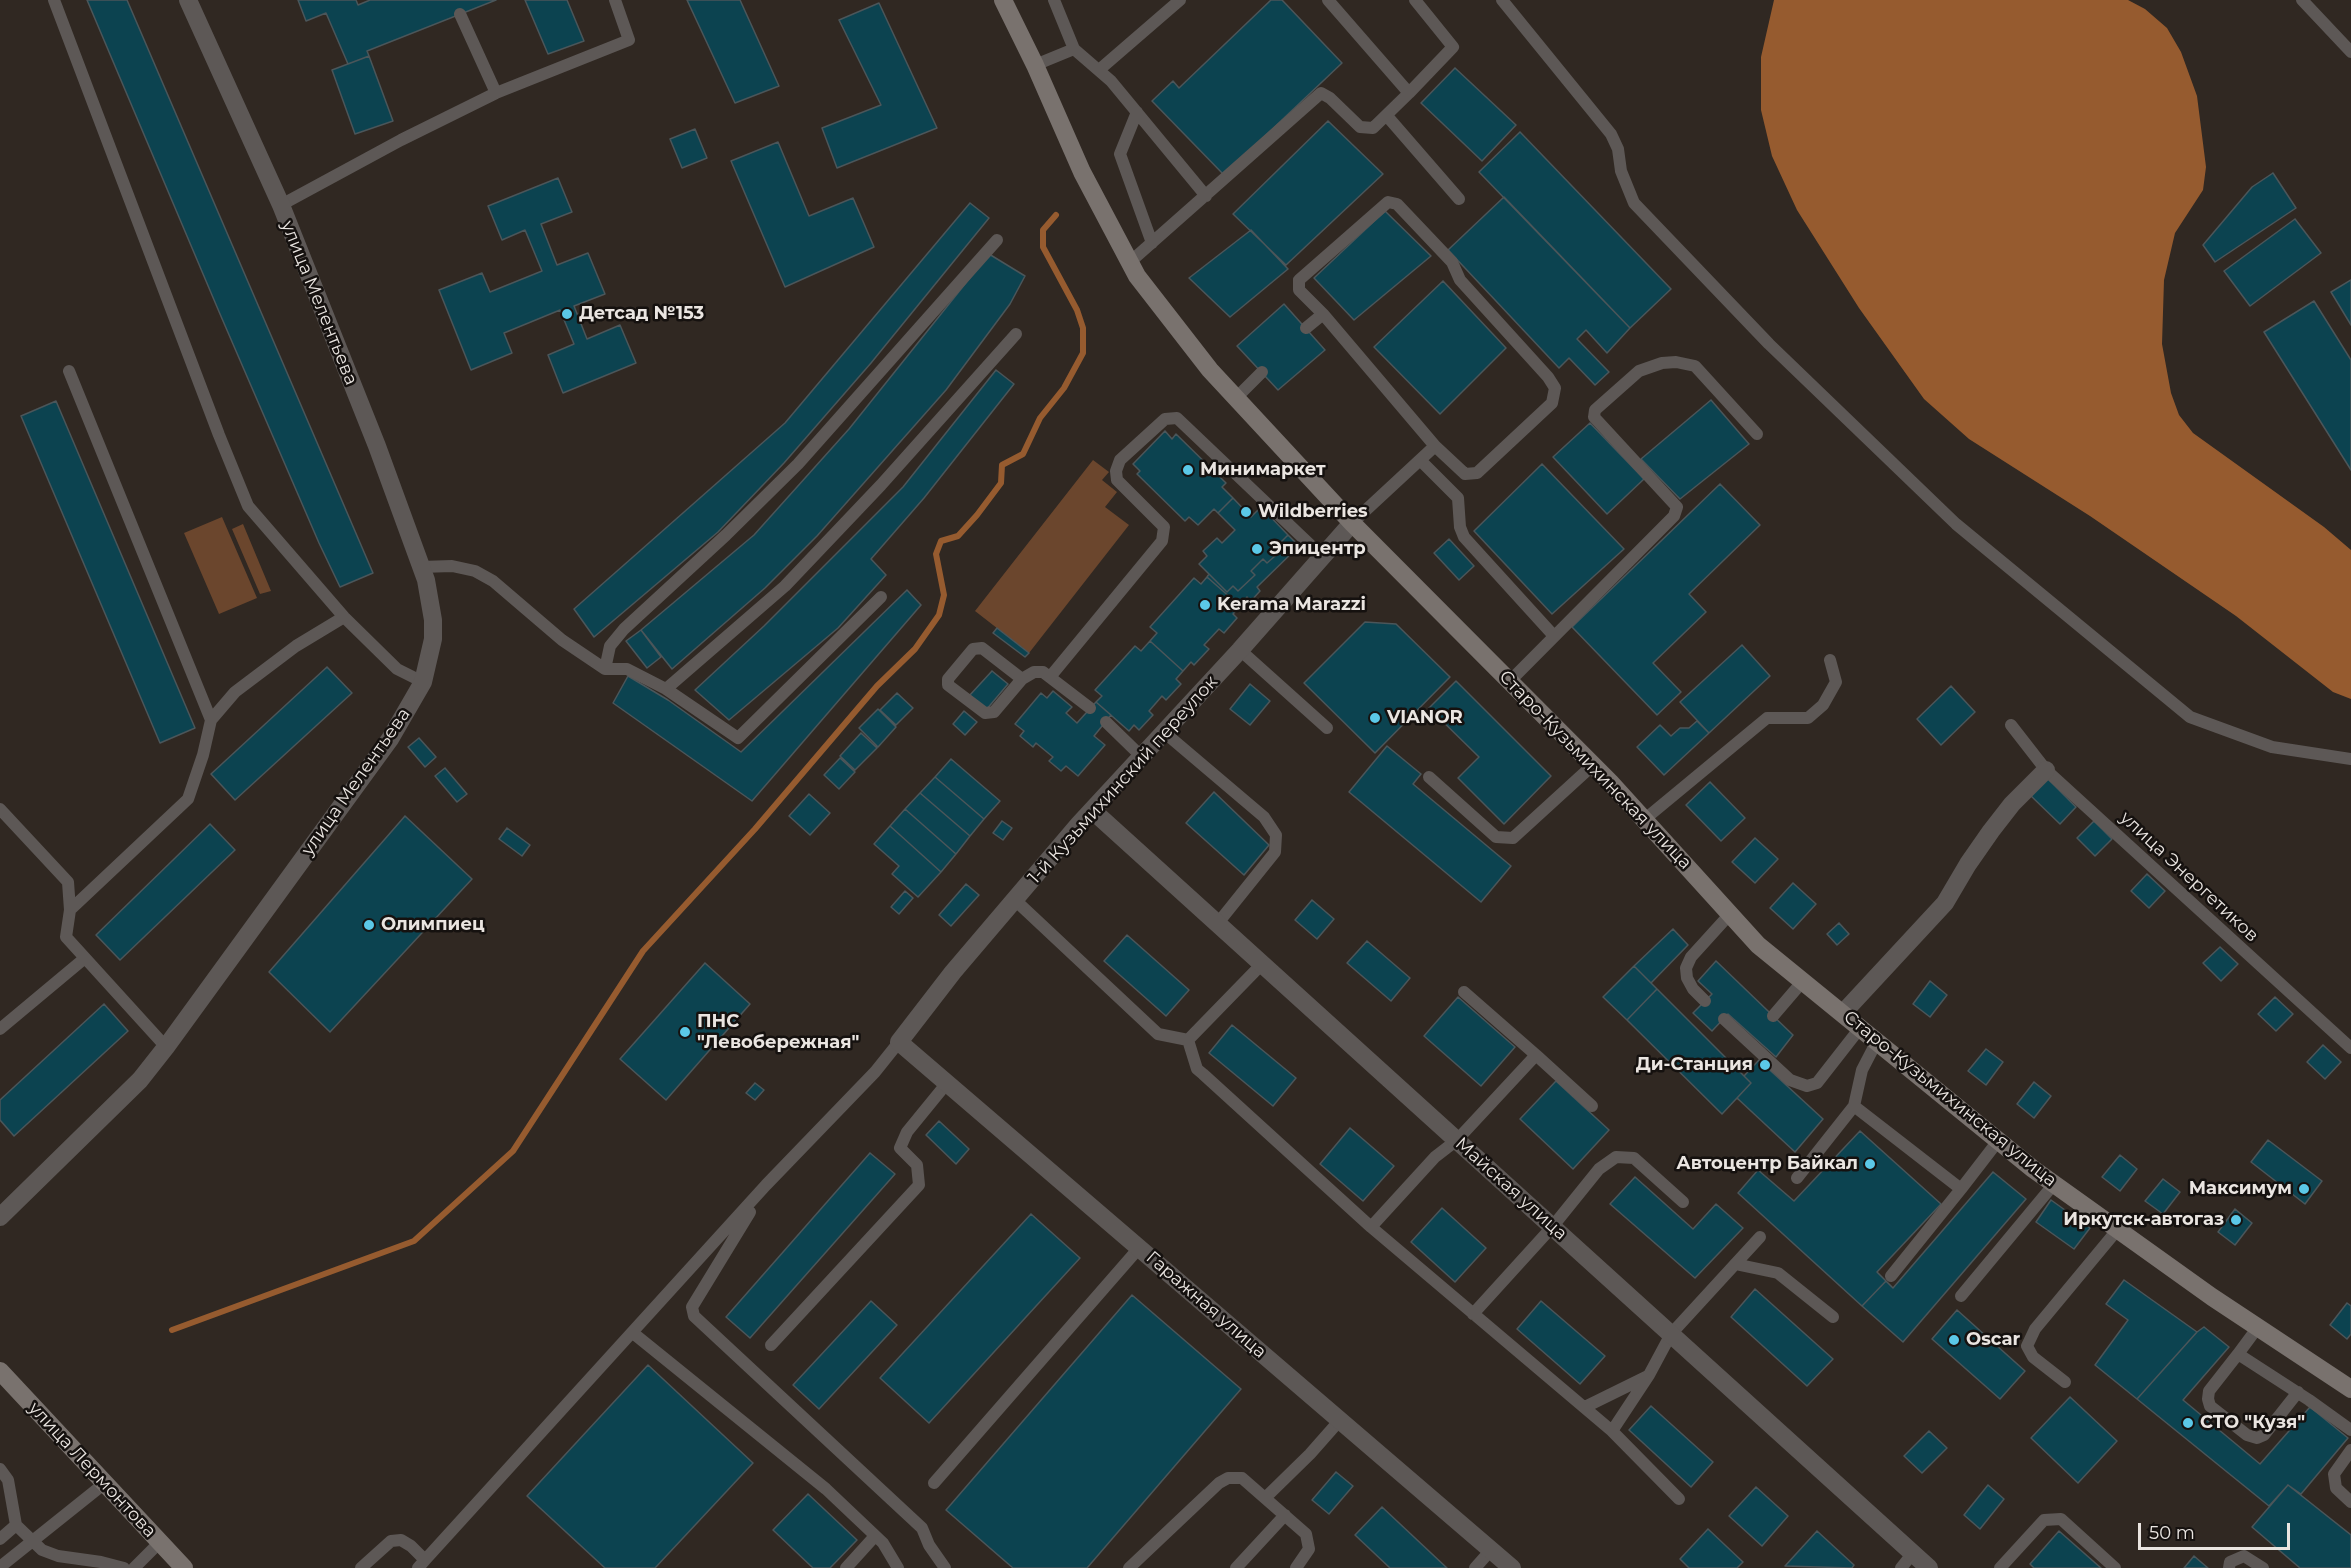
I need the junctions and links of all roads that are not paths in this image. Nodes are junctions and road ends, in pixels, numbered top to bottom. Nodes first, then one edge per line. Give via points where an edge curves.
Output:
1 (54, 0) edge
2 (188, 0) edge
3 (615, 0) edge
4 (1003, 0) edge
5 (1054, 0) edge
6 (1180, 0) edge
7 (1328, 0) edge
8 (1415, 0) edge
9 (1502, 0) edge
10 (2302, 0) edge
11 (460, 14) dead end
12 (1074, 49) junction
13 (2351, 52) edge
14 (1035, 65) junction
15 (1099, 70) junction
16 (496, 93) junction
17 (1409, 93) junction
18 (1137, 112) junction
19 (1387, 116) junction
20 (1206, 196) junction
21 (1459, 199) dead end
22 (281, 205) junction
23 (997, 240) dead end
24 (1152, 243) junction
25 (1130, 262) junction
26 (1323, 314) junction
27 (1306, 328) dead end
28 (1016, 334) dead end
29 (69, 371) dead end
30 (1262, 372) dead end
31 (1236, 398) junction
32 (1757, 434) dead end
33 (1435, 446) junction
34 (1420, 460) junction
35 (1352, 523) junction
36 (1322, 556) junction
37 (421, 567) junction
38 (881, 597) dead end
39 (344, 617) junction
40 (1554, 636) junction
41 (1240, 650) junction
42 (1830, 660) dead end
43 (605, 669) junction
44 (1050, 677) junction
45 (1022, 679) junction
46 (1510, 681) junction
47 (423, 682) junction
48 (666, 689) junction
49 (1090, 708) dead end
50 (211, 720) junction
51 (1106, 722) dead end
52 (2011, 725) dead end
53 (1327, 728) dead end
54 (1165, 733) junction
55 (1142, 757) junction
56 (2351, 759) edge
57 (1593, 765) junction
58 (2046, 770) junction
59 (1429, 777) dead end
60 (0, 809) edge
61 (1092, 810) junction
62 (1645, 819) junction
63 (1015, 900) junction
64 (70, 910) junction
65 (1730, 914) junction
66 (1218, 923) junction
67 (85, 958) junction
68 (1261, 966) junction
69 (1803, 981) junction
70 (1464, 992) dead end
71 (1705, 1001) dead end
72 (1843, 1013) junction
73 (1773, 1016) dead end
74 (1724, 1018) dead end
75 (1860, 1028) junction
76 (0, 1029) edge
77 (1188, 1040) junction
78 (899, 1041) junction
79 (1876, 1042) junction
80 (166, 1047) junction
81 (2351, 1048) edge
82 (1536, 1055) junction
83 (947, 1083) junction
84 (1592, 1106) dead end
85 (1854, 1106) junction
86 (1457, 1140) junction
87 (1998, 1141) junction
88 (1797, 1178) dead end
89 (2054, 1184) junction
90 (766, 1185) junction
91 (1962, 1190) junction
92 (1683, 1202) dead end
93 (0, 1217) edge
94 (1552, 1226) junction
95 (1371, 1227) junction
96 (2118, 1229) junction
97 (1760, 1237) dead end
98 (1139, 1248) junction
99 (1735, 1264) junction
100 (1891, 1276) dead end
101 (1961, 1296) dead end
102 (1473, 1314) junction
103 (1833, 1317) dead end
104 (2258, 1327) junction
105 (633, 1333) junction
106 (1671, 1334) junction
107 (771, 1345) dead end
108 (2238, 1354) junction
109 (0, 1371) edge
110 (1649, 1375) junction
111 (2065, 1382) dead end
112 (2351, 1389) edge
113 (2298, 1392) junction
114 (1585, 1407) junction
115 (1340, 1420) junction
116 (2351, 1430) edge
117 (1612, 1431) junction
118 (2351, 1450) edge
119 (0, 1469) edge
120 (105, 1483) junction
121 (934, 1483) dead end
122 (1265, 1498) junction
123 (1679, 1499) dead end
124 (2351, 1502) edge
125 (1285, 1515) junction
126 (16, 1525) junction
127 (875, 1536) junction
128 (0, 1539) edge
129 (32, 1541) junction
130 (160, 1542) junction
131 (1491, 1550) junction
132 (1913, 1553) junction
133 (422, 1564) edge
134 (0, 1567) edge
135 (124, 1568) edge
136 (134, 1568) edge
137 (184, 1568) edge
138 (362, 1568) edge
139 (846, 1568) edge
140 (898, 1568) edge
141 (945, 1568) edge
142 (1129, 1568) edge
143 (1236, 1568) edge
144 (1296, 1568) edge
145 (1475, 1568) edge
146 (1512, 1568) edge
147 (1900, 1568) edge
148 (1929, 1568) edge
149 (2001, 1568) edge
150 (2115, 1568) edge
151 (2229, 1568) edge
152 (2263, 1568) edge

1 - 39 lane via 248,506
2 - 22 street, улица Мелентьева
3 - 16 lane via 629,40
4 - 14 main road, Старо-Кузьмихинская улица
5 - 12 lane
6 - 15 lane
7 - 17 lane
8 - 17 lane via 1453,47
9 - 56 lane via 1611,134 1634,203 1769,344 1956,524 2190,717 2272,747
10 - 13 lane
11 - 16 lane
12 - 14 lane
12 - 15 lane
14 - 25 main road, Старо-Кузьмихинская улица via 1082,172
15 - 18 lane
16 - 22 lane
17 - 19 lane
18 - 20 lane
18 - 24 lane via 1120,154
19 - 20 lane via 1373,128 1360,127 1321,93
19 - 21 lane
20 - 24 lane
22 - 37 street, улица Мелентьева
23 - 43 lane via 798,464 624,629 610,646
24 - 25 lane
25 - 31 main road, Старо-Кузьмихинская улица via 1210,370
26 - 27 lane
26 - 33 lane
26 - 33 lane via 1299,290 1299,280 1388,202 1397,204 1452,261 1460,280 1555,387 1552,403 1477,473 1465,474
28 - 48 lane via 785,586
29 - 50 lane
30 - 31 lane
31 - 35 main road, Старо-Кузьмихинская улица
32 - 40 lane via 1695,366 1676,362 1639,371 1595,410 1594,417 1677,507 1674,516
33 - 34 lane
34 - 35 lane
34 - 40 lane via 1458,498 1464,537
35 - 36 street, 1-й Кузьмихинский переулок
35 - 46 main road, Старо-Кузьмихинская улица
36 - 41 street, 1-й Кузьмихинский переулок
36 - 44 lane via 1177,418 1165,419 1120,460 1116,471 1117,480 1164,527 1162,541
37 - 43 lane via 452,566 476,571
37 - 47 street, улица Мелентьева via 433,620 431,653
38 - 48 lane via 738,738
39 - 47 lane via 398,669
39 - 50 lane via 296,646 235,692
40 - 46 lane
41 - 53 lane
41 - 54 street, 1-й Кузьмихинский переулок
42 - 62 lane via 1836,682 1823,705 1808,718 1767,718
43 - 48 lane via 627,669
44 - 45 lane via 1034,672
44 - 49 lane
45 - 45 lane via 994,712 985,713 948,685 948,679 973,649 982,648
46 - 57 main road, Старо-Кузьмихинская улица
47 - 80 street, улица Мелентьева via 390,739
50 - 64 lane via 188,799
51 - 55 lane
52 - 58 lane, улица Энергетиков
54 - 55 street, 1-й Кузьмихинский переулок
54 - 66 lane via 1264,817 1276,836 1275,852
55 - 61 street, 1-й Кузьмихинский переулок
57 - 59 lane via 1512,838 1496,837
57 - 62 main road, Старо-Кузьмихинская улица
58 - 72 street via 1991,831 1945,903
58 - 81 lane, улица Энергетиков
60 - 64 lane via 68,882
61 - 63 street, 1-й Кузьмихинский переулок
61 - 66 street, Майская улица
62 - 65 main road, Старо-Кузьмихинская улица
63 - 77 lane via 1158,1034
63 - 78 street, 1-й Кузьмихинский переулок
64 - 67 lane via 66,937
65 - 69 main road, Старо-Кузьмихинская улица via 1758,945
65 - 71 lane via 1691,957 1686,968 1693,989
66 - 68 street, Майская улица
67 - 76 lane
67 - 80 lane
68 - 77 lane
68 - 86 street, Майская улица
69 - 72 main road, Старо-Кузьмихинская улица
69 - 73 lane
70 - 82 lane
72 - 75 main road, Старо-Кузьмихинская улица
74 - 75 lane via 1790,1080 1807,1086 1817,1083
75 - 79 main road, Старо-Кузьмихинская улица
77 - 95 lane via 1197,1069
78 - 83 street, Гаражная улица
78 - 90 lane via 875,1072
79 - 85 lane via 1862,1070
79 - 87 main road, Старо-Кузьмихинская улица
80 - 93 street, улица Мелентьева via 140,1080
82 - 84 lane
82 - 86 lane
83 - 98 street, Гаражная улица
83 - 107 lane via 907,1132 900,1148 917,1166 919,1185
85 - 88 lane
85 - 91 lane
86 - 94 street, Майская улица
86 - 95 lane via 1435,1157
87 - 89 main road, Старо-Кузьмихинская улица
87 - 91 lane
89 - 96 main road, Старо-Кузьмихинская улица
89 - 101 lane
90 - 105 lane
90 - 141 lane via 692,1307 694,1316 922,1528
91 - 100 lane
92 - 94 lane via 1634,1158 1616,1157 1599,1169
94 - 102 lane
94 - 106 street, Майская улица
95 - 102 lane
96 - 104 main road, Старо-Кузьмихинская улица
96 - 111 lane via 2035,1329 2027,1346 2033,1357
97 - 99 lane
98 - 115 street, Гаражная улица
98 - 121 lane
99 - 103 lane via 1778,1273
99 - 106 lane
102 - 114 lane
104 - 108 lane
104 - 112 main road, Старо-Кузьмихинская улица
105 - 127 lane via 826,1489
105 - 133 lane
106 - 110 lane
106 - 132 street, Майская улица
108 - 113 lane
108 - 113 lane via 2209,1391 2208,1399 2210,1406 2247,1435 2264,1435
109 - 120 main road, улица Лермонтова
110 - 114 lane
110 - 117 lane
113 - 116 lane
114 - 117 lane
115 - 122 lane
115 - 131 street, Гаражная улица
117 - 123 lane
118 - 124 lane via 2334,1474 2336,1488
119 - 126 lane via 8,1480
120 - 129 lane
120 - 130 main road, улица Лермонтова
122 - 125 lane
122 - 142 lane via 1242,1478 1228,1478
125 - 143 lane
125 - 144 lane via 1306,1534 1309,1549
126 - 128 lane
126 - 129 lane
127 - 139 lane
127 - 140 lane
129 - 134 lane
129 - 135 lane via 58,1556
130 - 136 lane
130 - 137 main road, улица Лермонтова
131 - 145 lane
131 - 146 street, Гаражная улица
132 - 147 lane
132 - 148 street, Майская улица
133 - 138 lane via 411,1546 401,1540 391,1541
149 - 150 lane via 2044,1520 2061,1519
151 - 152 lane via 2230,1562 2244,1556

